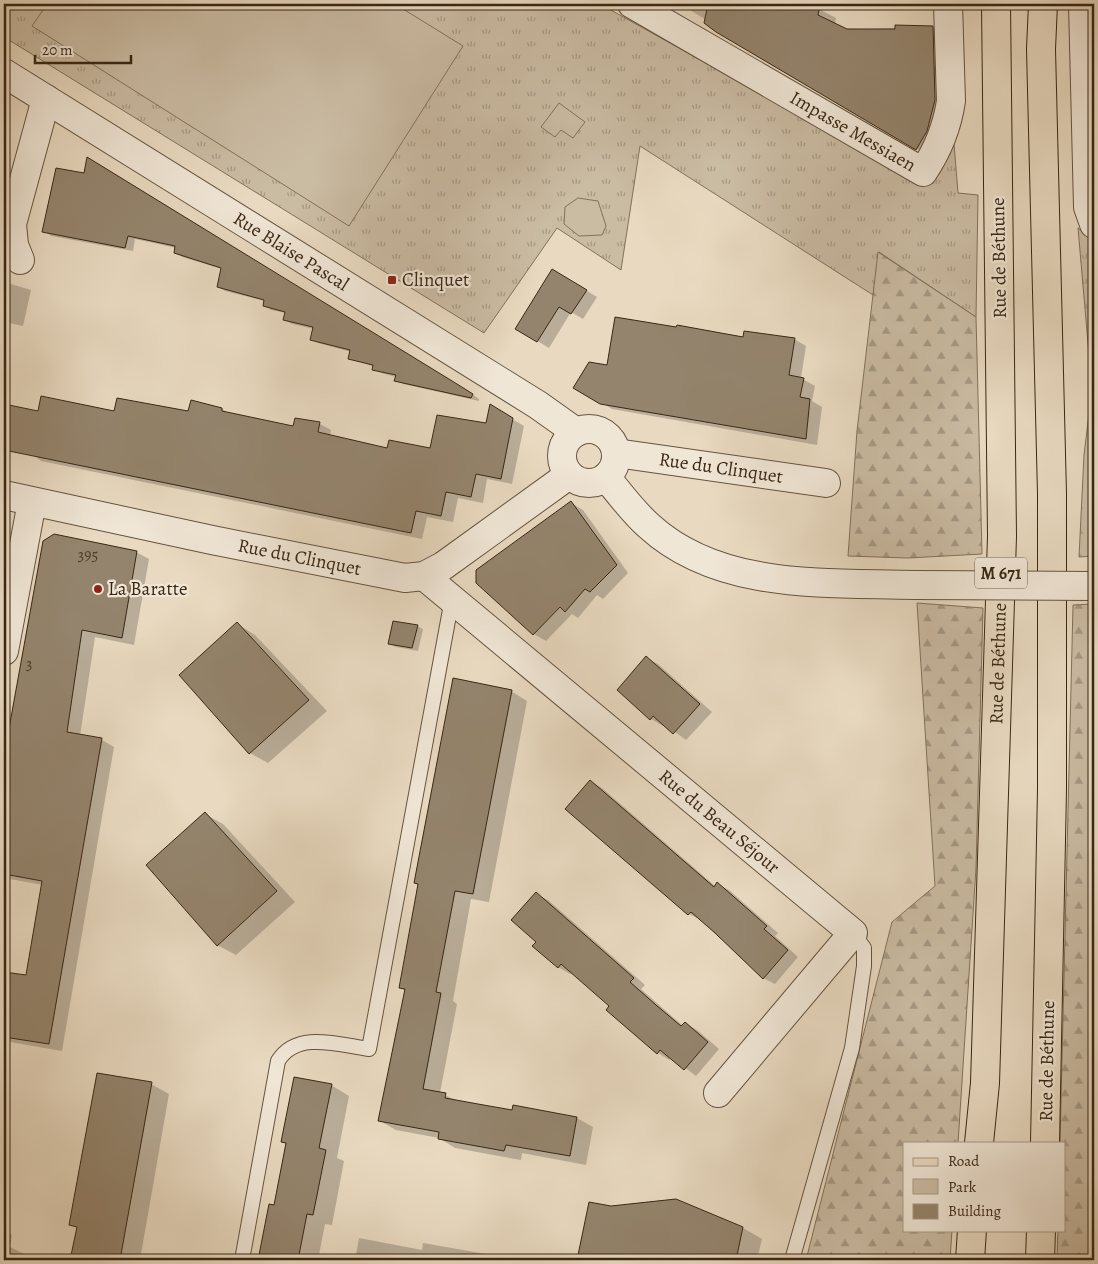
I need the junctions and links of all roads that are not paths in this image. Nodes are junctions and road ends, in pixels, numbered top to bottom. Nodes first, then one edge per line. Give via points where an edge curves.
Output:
1 (632, 4) edge
2 (948, 4) edge
3 (996, 4) edge
4 (1043, 4) edge
5 (1050, 4) edge
6 (1083, 4) edge
7 (1042, 49) junction
8 (4, 73) edge
9 (46, 99) junction
10 (1094, 224) edge
11 (20, 260) dead end
12 (576, 432) junction
13 (611, 465) junction
14 (569, 475) junction
15 (826, 483) dead end
16 (4, 495) edge
17 (32, 502) junction
18 (424, 576) junction
19 (1094, 586) edge
20 (452, 599) junction
21 (4, 651) edge
22 (854, 932) junction
23 (718, 1093) dead end
24 (980, 1142) edge
25 (1045, 1142) edge
26 (972, 1232) edge
27 (1041, 1232) edge
28 (242, 1260) edge
29 (792, 1260) edge
30 (970, 1260) edge
31 (1040, 1260) edge

1 - 2 street, Impasse Messiaen via 923,172 938,150 949,118
3 - 24 main road, Rue de Béthune / M 671 via 1002,536
4 - 7 main road, Rue de Béthune / M 671
5 - 7 main road, Rue de Béthune / M 671
6 - 10 street via 1088,207
7 - 25 main road, Rue de Béthune / M 671 via 1052,494 1052,779
8 - 9 street, Rue Blaise Pascal
9 - 11 street via 12,224 14,245
9 - 12 street, Rue Blaise Pascal via 538,404
12 - 13 street via 588,429 602,432 612,441
12 - 14 street via 562,450 562,463
13 - 14 street via 590,484
13 - 15 street, Rue du Clinquet
13 - 19 street, bridge via 656,532 690,553 734,570 782,580
14 - 18 street, Rue du Clinquet via 463,552
16 - 17 street, Rue du Clinquet
17 - 18 street, Rue du Clinquet via 397,577
17 - 21 street
18 - 20 street, Rue du Beau Séjour
20 - 22 street, Rue du Beau Séjour
20 - 28 lane via 369,1050 308,1041 293,1045 278,1061
22 - 23 street
22 - 29 lane via 864,948 864,966 852,1048
26 - 30 main road
27 - 31 main road

